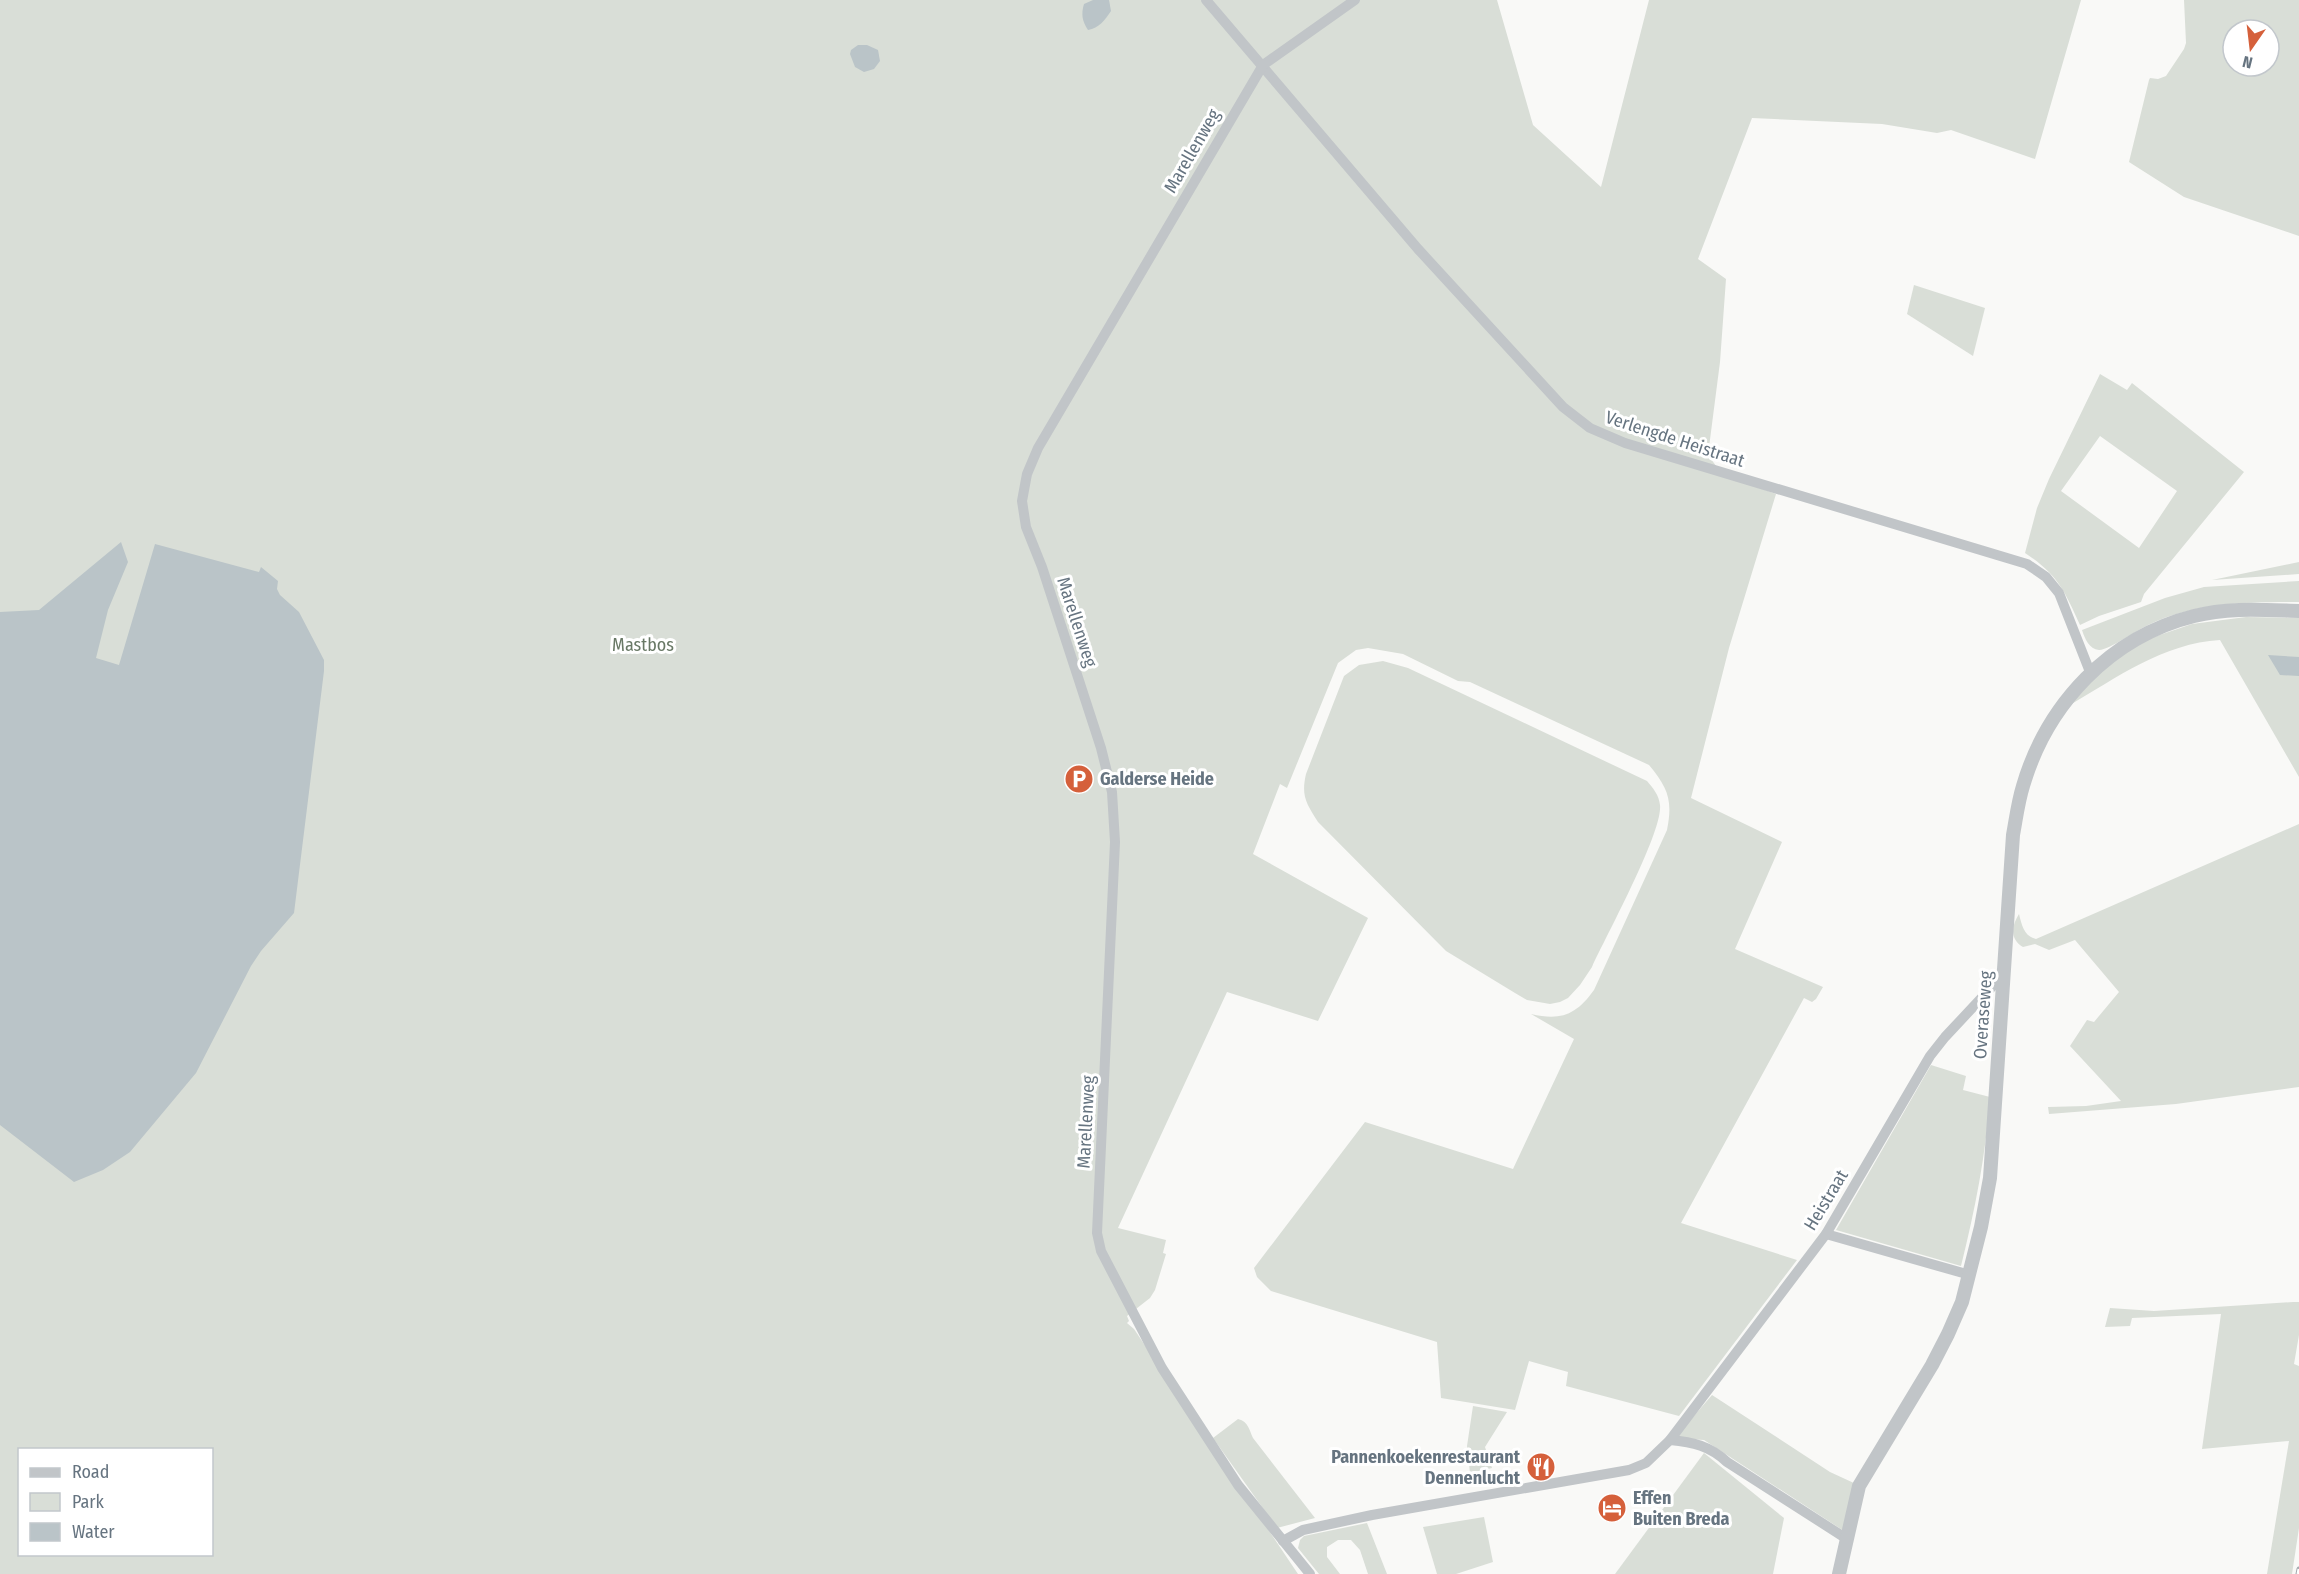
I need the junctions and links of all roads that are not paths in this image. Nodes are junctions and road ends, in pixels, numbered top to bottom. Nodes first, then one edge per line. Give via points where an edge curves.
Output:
1 (1206, 0) edge
2 (1355, 0) edge
3 (1263, 65) junction
4 (2299, 611) edge
5 (2090, 672) junction
6 (2003, 975) junction
7 (1826, 1234) junction
8 (1970, 1275) junction
9 (1671, 1440) junction
10 (1847, 1539) junction
11 (1284, 1541) junction
12 (1310, 1574) edge
13 (1839, 1574) edge

1 - 3 street, Verlengde Heistraat
2 - 3 street
3 - 5 street, Verlengde Heistraat via 1418,249 1563,407 1590,428 1625,444 2027,564 2046,577 2059,593
3 - 11 street, Marellenweg via 1038,448 1027,474 1022,501 1026,527 1101,748 1112,792 1115,842 1097,1233 1101,1251 1162,1368 1238,1485
4 - 5 street, Overaseweg via 2240,610 2193,616 2151,632
5 - 6 street, Overaseweg via 2060,709 2036,751 2023,786 2013,835
6 - 7 street, Heistraat via 1930,1056
6 - 8 street, Overaseweg via 1990,1178
7 - 8 street
7 - 9 street, Heistraat
8 - 10 street, Overaseweg via 1948,1334 1859,1485
9 - 10 street via 1714,1449 1727,1462
9 - 11 street, Heistraat via 1646,1463 1629,1470 1372,1515 1303,1530
10 - 13 street, Overaseweg
11 - 12 street

